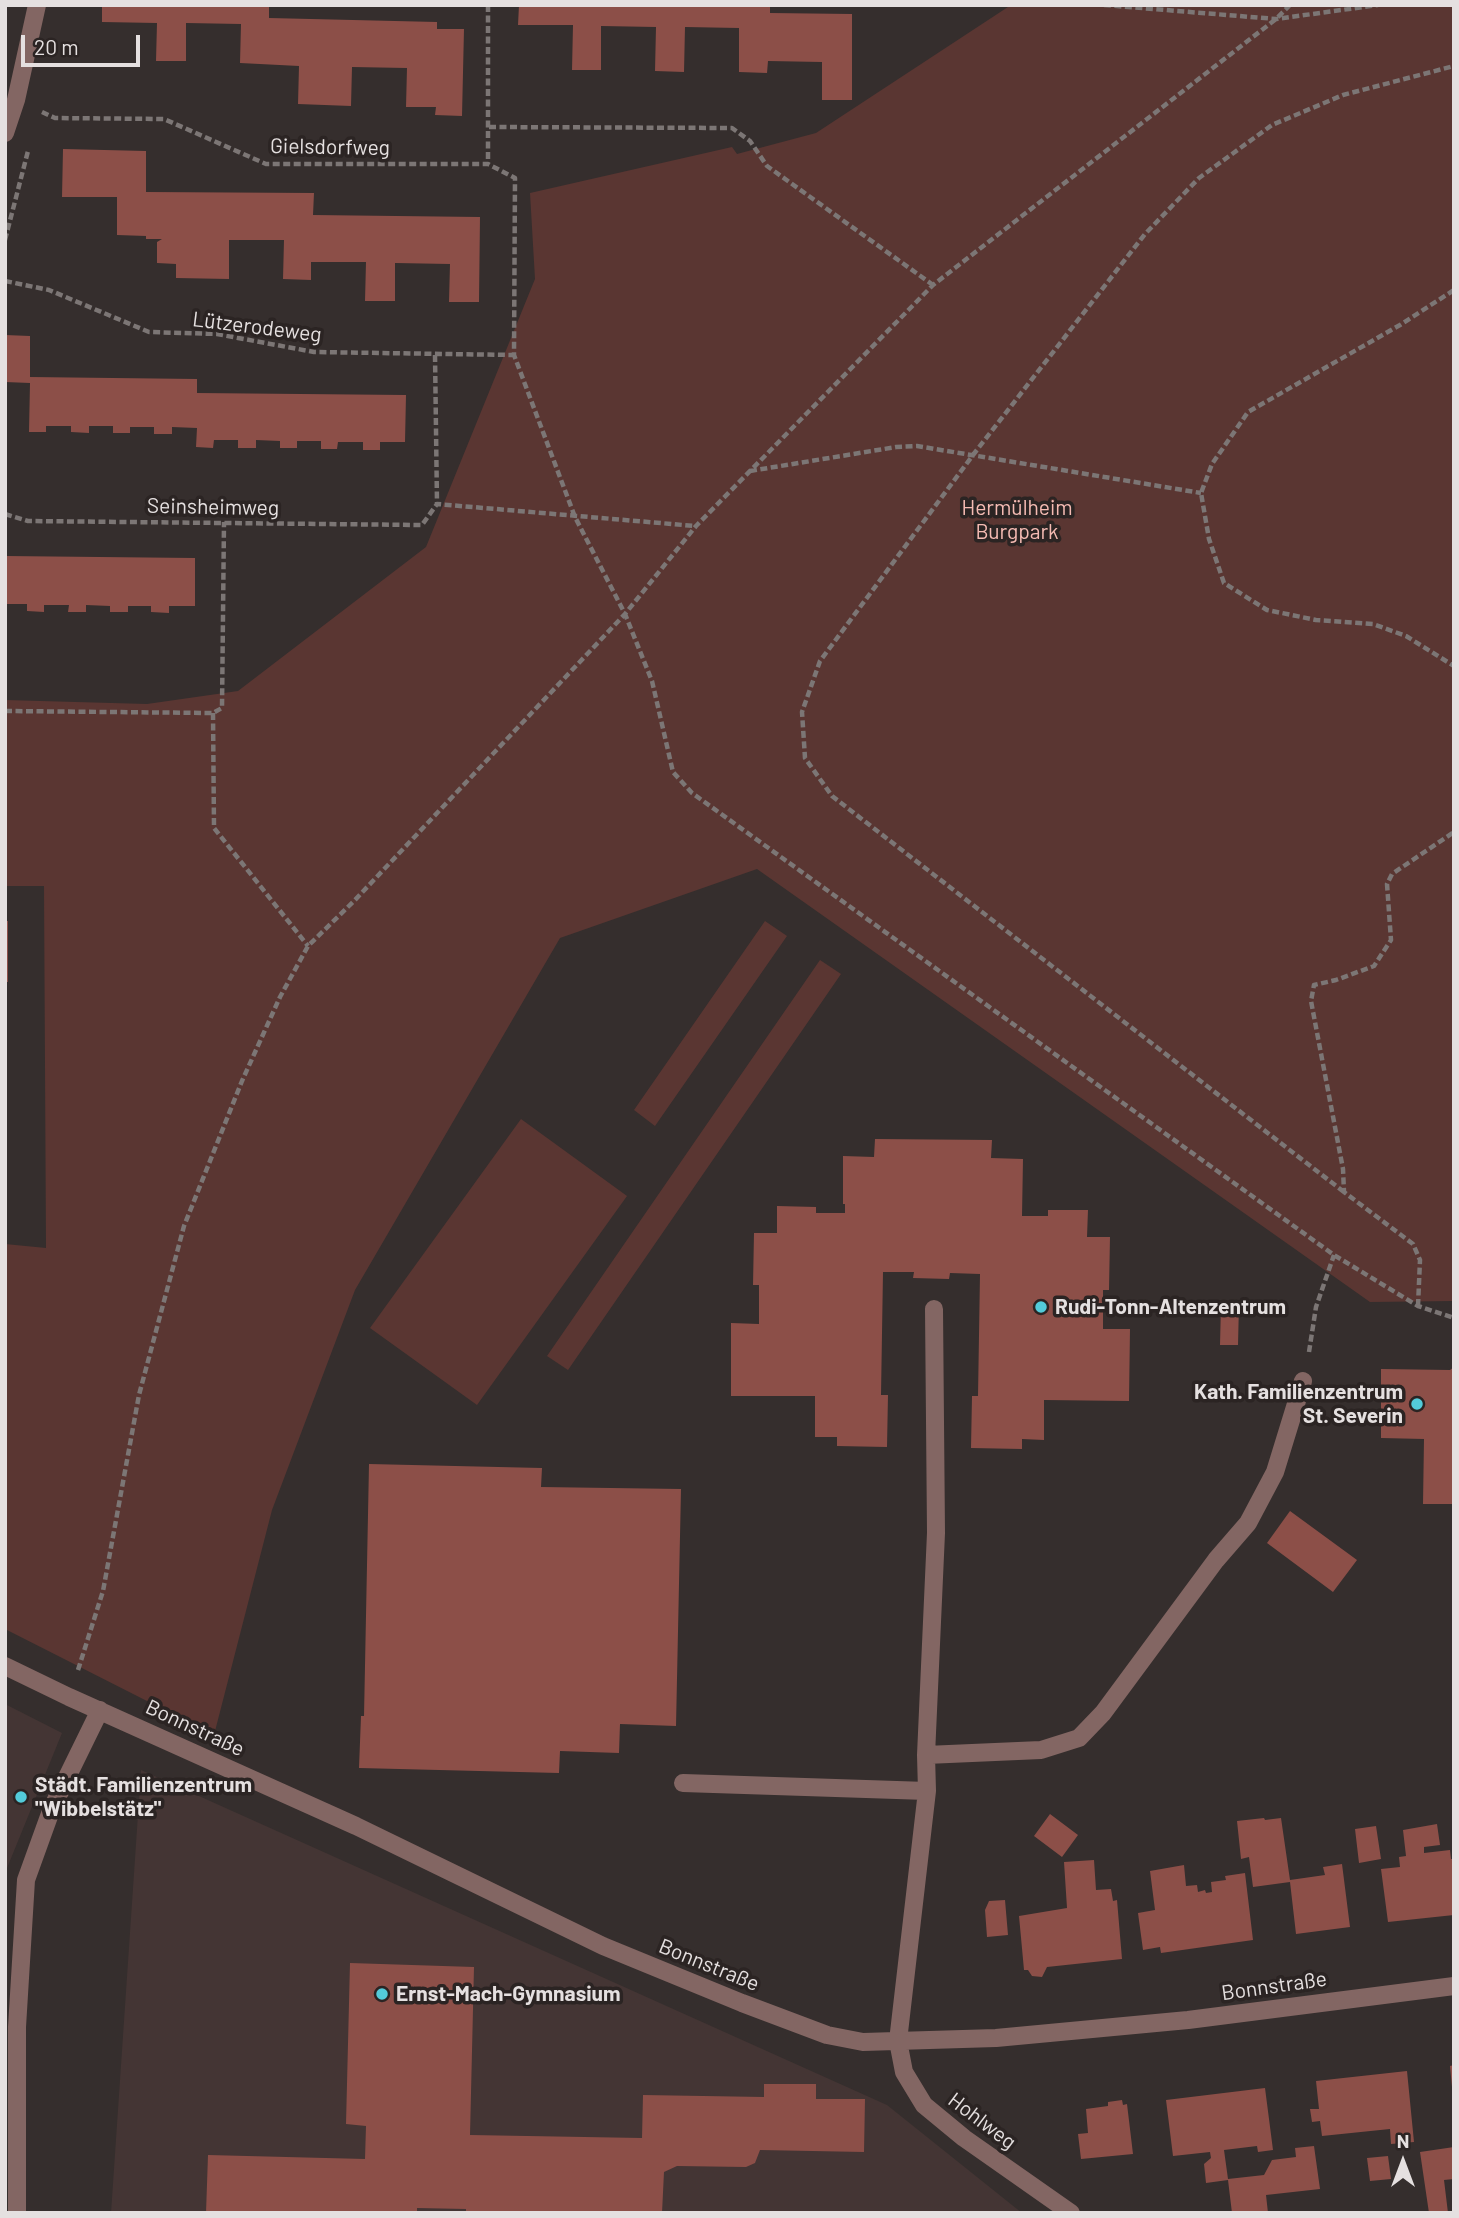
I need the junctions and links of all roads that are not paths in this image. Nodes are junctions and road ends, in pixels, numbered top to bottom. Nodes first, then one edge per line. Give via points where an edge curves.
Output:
1 (37, 5) edge
2 (8, 126) edge
3 (934, 1309) dead end
4 (1303, 1381) road end
5 (5, 1666) edge
6 (100, 1710) junction
7 (926, 1755) junction
8 (683, 1783) dead end
9 (926, 1791) junction
10 (1454, 1986) edge
11 (898, 2040) junction
12 (16, 2213) edge
13 (1071, 2213) edge

1 - 2 street
3 - 7 street, Hohlweg via 936,1533
4 - 7 street via 1275,1472 1248,1522 1079,1738 1041,1750
5 - 6 street, Bonnstraße
6 - 11 street, Bonnstraße via 356,1826 603,1946 827,2035 863,2042
6 - 12 street via 52,1808 26,1880 17,2027
7 - 9 street, Hohlweg
8 - 9 street
9 - 11 street, Hohlweg
10 - 11 street, Bonnstraße via 1188,2020 996,2038
11 - 13 street, Hohlweg via 904,2072 924,2105

